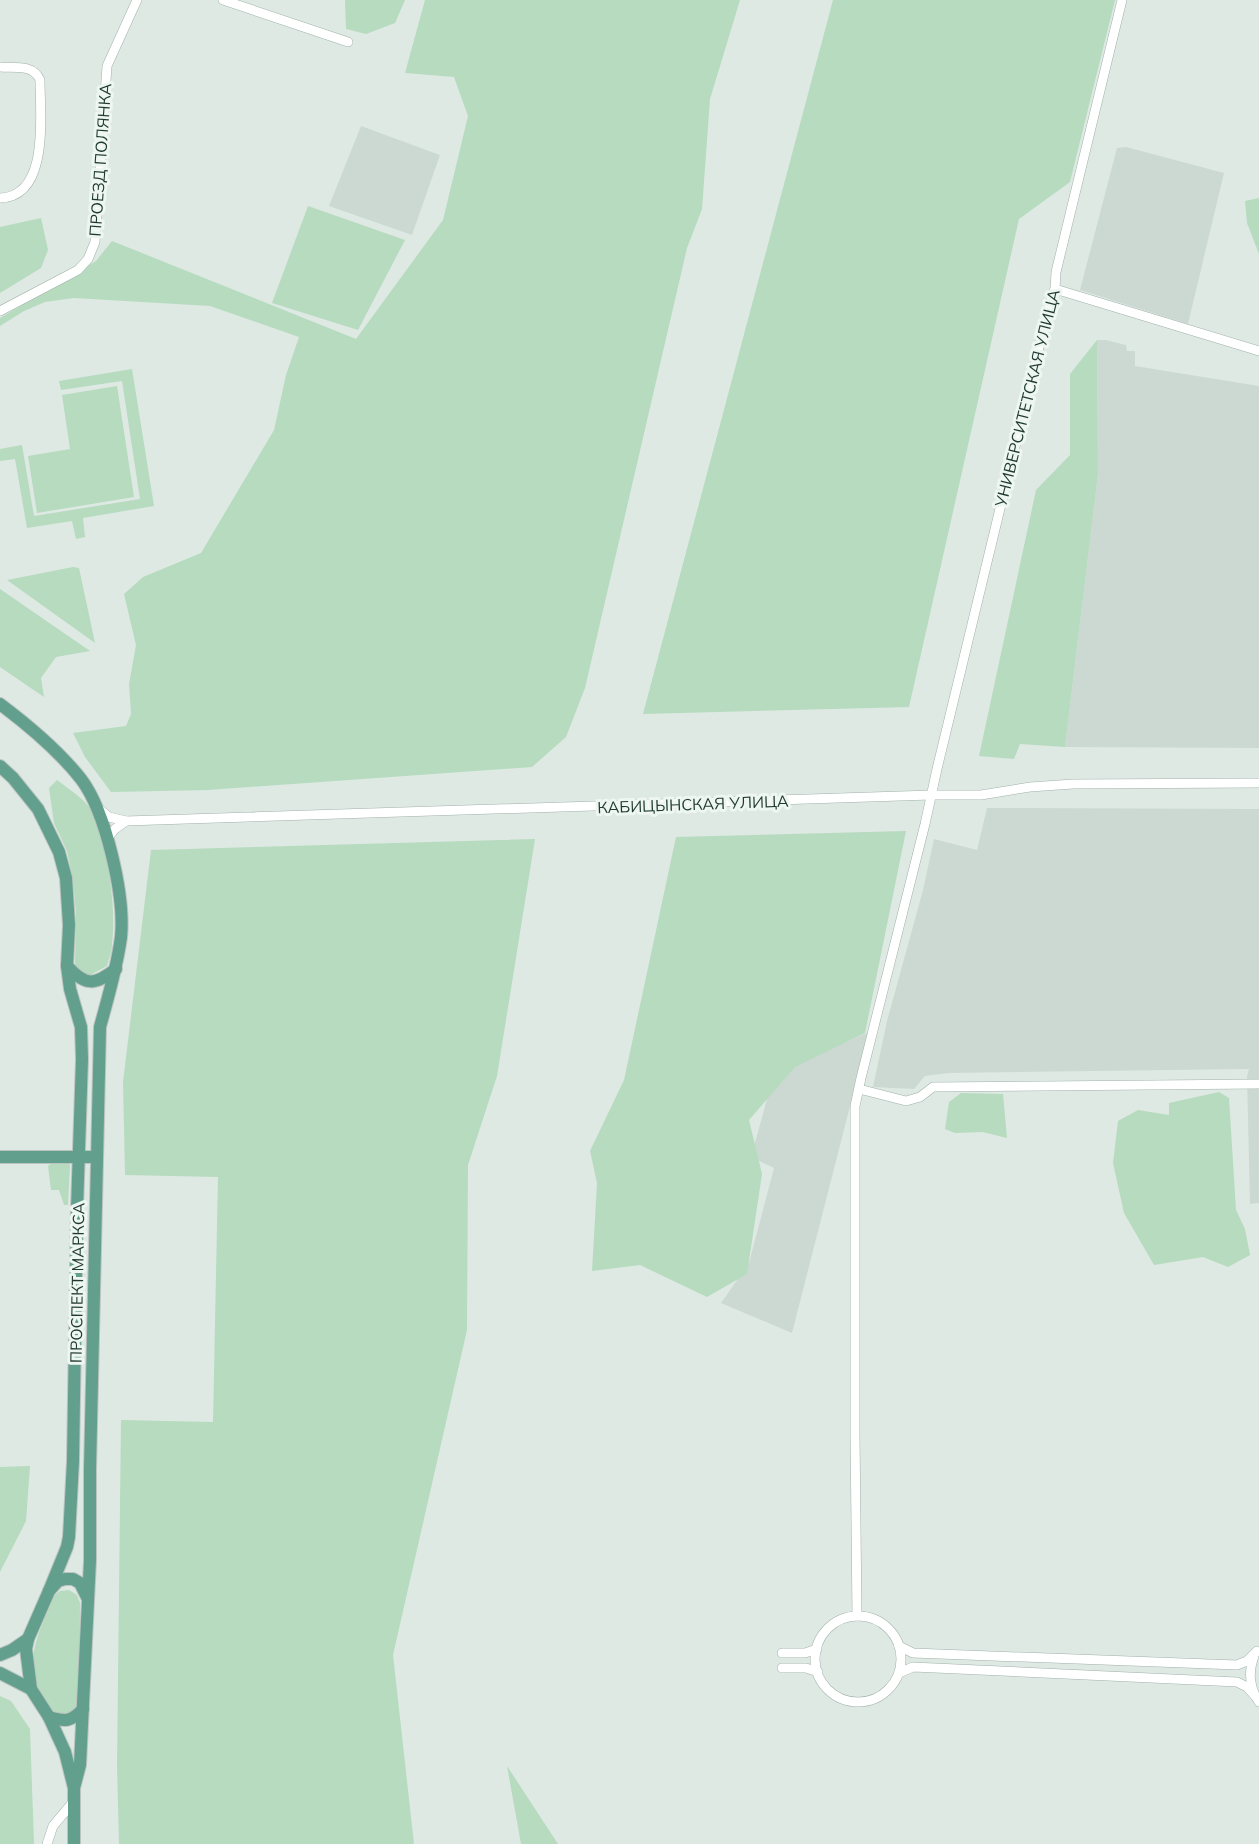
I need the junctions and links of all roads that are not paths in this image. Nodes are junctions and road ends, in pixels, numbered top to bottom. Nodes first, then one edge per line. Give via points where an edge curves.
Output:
1 (137, 0) edge
2 (223, 0) edge
3 (1122, 0) edge
4 (348, 42) dead end
5 (0, 68) edge
6 (0, 198) edge
7 (1055, 289) junction
8 (0, 311) edge
9 (1259, 351) edge
10 (0, 704) edge
11 (0, 766) edge
12 (1259, 783) edge
13 (931, 795) junction
14 (98, 808) junction
15 (126, 821) junction
16 (107, 839) junction
17 (67, 966) junction
18 (116, 969) junction
19 (1259, 1084) edge
20 (859, 1089) junction
21 (78, 1156) junction
22 (0, 1157) edge
23 (97, 1157) junction
24 (49, 1591) junction
25 (88, 1601) junction
26 (856, 1616) junction
27 (28, 1639) junction
28 (899, 1646) junction
29 (817, 1649) junction
30 (1258, 1650) edge
31 (782, 1653) dead end
32 (0, 1655) edge
33 (782, 1668) dead end
34 (818, 1672) junction
35 (0, 1673) edge
36 (899, 1673) junction
37 (31, 1689) junction
38 (1257, 1699) edge
39 (83, 1709) junction
40 (49, 1717) junction
41 (74, 1788) junction
42 (74, 1801) junction
43 (46, 1844) edge
44 (74, 1844) edge

1 - 8 street, ПРОЕЗД ПОЛЯНКА via 107,66 98,214 95,242 88,260 78,270
2 - 4 street
3 - 7 street, УНИВЕРСИТЕТСКАЯ УЛИЦА
5 - 6 street via 27,68 37,72 40,80 36,166 23,191
7 - 9 street
7 - 13 street, УНИВЕРСИТЕТСКАЯ УЛИЦА
10 - 14 main road, ПРОСПЕКТ МАРКСА via 81,779
11 - 17 main road, ПРОСПЕКТ МАРКСА via 38,809 59,852 66,878
12 - 13 street, КАБИЦЫНСКАЯ УЛИЦА via 1074,784 981,795
13 - 15 street, КАБИЦЫНСКАЯ УЛИЦА
13 - 20 street, УНИВЕРСИТЕТСКАЯ УЛИЦА
14 - 15 street via 110,817
14 - 16 main road, ПРОСПЕКТ МАРКСА
15 - 16 street
16 - 18 main road, ПРОСПЕКТ МАРКСА via 116,873 121,934
17 - 18 main road via 86,982 103,979
17 - 21 main road, ПРОСПЕКТ МАРКСА via 81,1028
18 - 23 main road, ПРОСПЕКТ МАРКСА via 100,1027
19 - 20 street via 933,1088 906,1101
20 - 26 street, УНИВЕРСИТЕТСКАЯ УЛИЦА via 855,1106
21 - 22 main road
21 - 23 main road
21 - 24 main road, ПРОСПЕКТ МАРКСА via 69,1537
23 - 25 main road, ПРОСПЕКТ МАРКСА
24 - 25 main road via 58,1581 73,1579 80,1583
24 - 27 main road, ПРОСПЕКТ МАРКСА
25 - 39 main road, ПРОСПЕКТ МАРКСА
26 - 28 street via 872,1618 886,1626
26 - 29 street via 828,1629
27 - 32 main road
27 - 37 main road
28 - 30 street via 913,1653 1237,1665
28 - 36 street
29 - 31 street
29 - 34 street
30 - 38 street via 1250,1670
33 - 34 street
34 - 36 street via 831,1692 854,1702 885,1693
35 - 37 main road
36 - 38 street via 913,1667 1237,1682
37 - 40 main road
39 - 40 main road via 72,1720 63,1722
39 - 41 main road, ПРОСПЕКТ МАРКСА via 80,1765
40 - 41 main road via 65,1752
41 - 42 main road
42 - 43 street via 53,1827
42 - 44 main road

